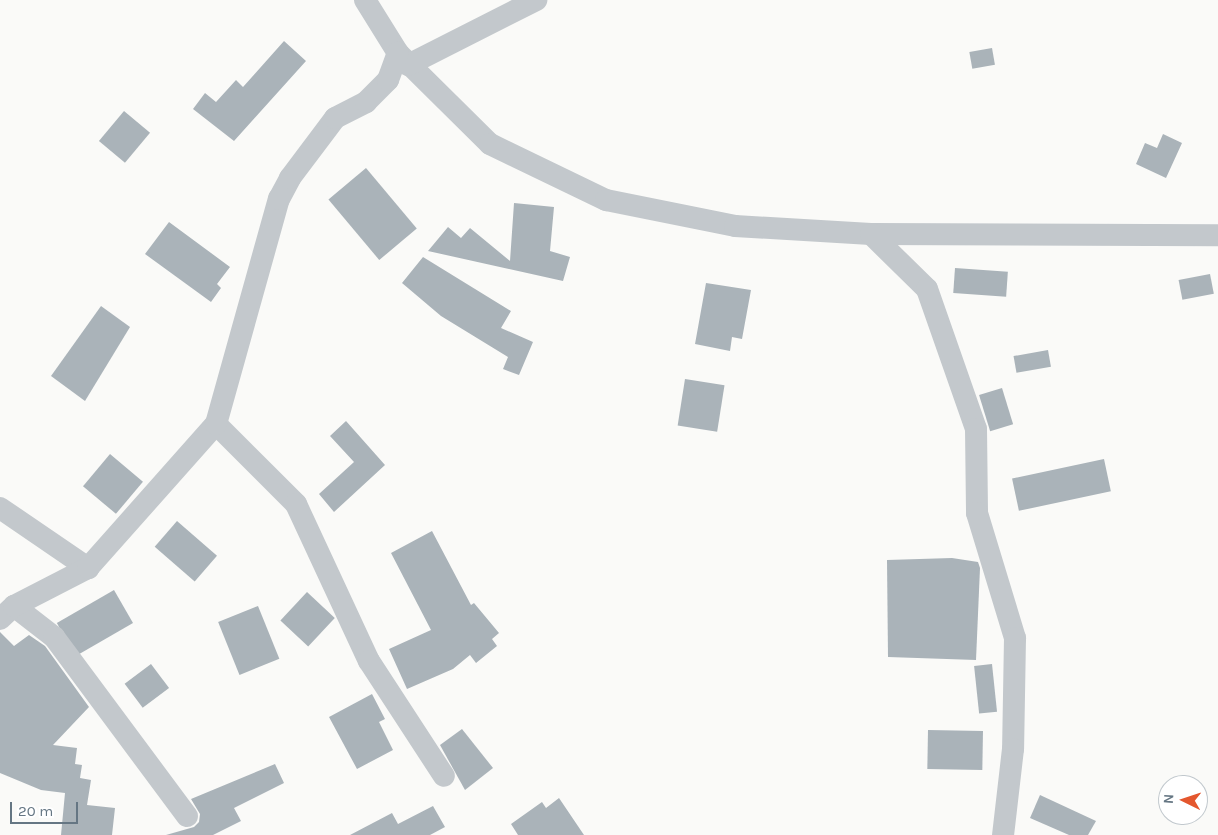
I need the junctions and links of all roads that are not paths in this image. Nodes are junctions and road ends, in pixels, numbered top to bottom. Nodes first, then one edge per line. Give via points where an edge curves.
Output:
1 (365, 0) edge
2 (536, 0) edge
3 (407, 64) junction
4 (871, 234) junction
5 (1218, 235) edge
6 (216, 424) junction
7 (0, 508) edge
8 (88, 568) junction
9 (7, 613) edge
10 (444, 776) dead end
11 (187, 816) dead end
12 (1003, 835) edge

1 - 3 street
2 - 3 street
3 - 4 street via 490,144 606,200 735,226
3 - 6 street via 366,102 335,118 290,178 279,199
4 - 5 street
4 - 12 street via 927,289 976,429 977,513 1015,638 1013,749
6 - 8 street
6 - 10 street via 296,504 369,661
7 - 8 street
8 - 9 street
9 - 11 street via 54,637

